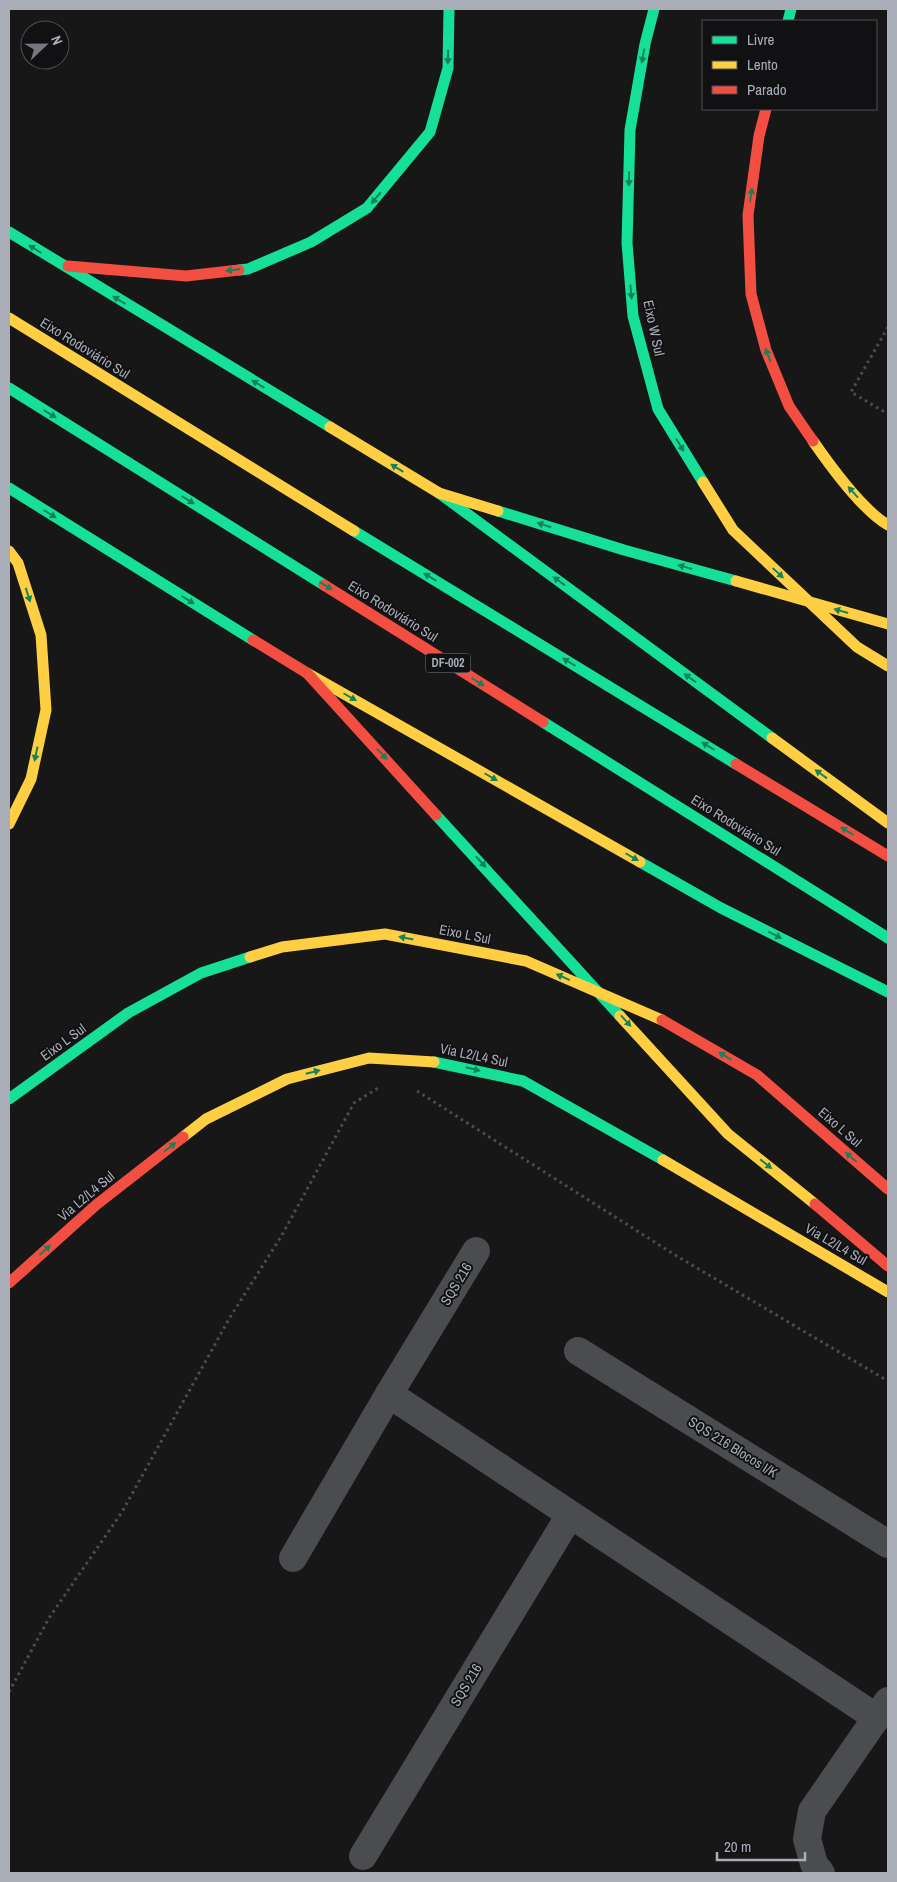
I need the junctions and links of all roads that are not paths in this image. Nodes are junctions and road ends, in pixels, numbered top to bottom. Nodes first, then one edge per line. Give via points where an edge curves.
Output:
1 (449, 9) edge
2 (654, 9) edge
3 (766, 110) edge
4 (9, 232) edge
5 (62, 265) junction
6 (9, 318) edge
7 (9, 388) edge
8 (9, 488) edge
9 (439, 493) junction
10 (888, 525) edge
11 (9, 551) edge
12 (888, 624) edge
13 (888, 666) edge
14 (307, 673) junction
15 (888, 823) edge
16 (9, 824) edge
17 (888, 856) edge
18 (888, 938) edge
19 (888, 992) edge
20 (9, 1099) edge
21 (888, 1189) edge
22 (476, 1251) dead end
23 (888, 1266) edge
24 (9, 1283) edge
25 (888, 1292) edge
26 (578, 1351) dead end
27 (389, 1394) junction
28 (570, 1515) junction
29 (888, 1544) edge
30 (293, 1558) dead end
31 (883, 1709) edge
32 (363, 1856) dead end
33 (821, 1873) edge

1 -> 5 main road via 448,68 430,132 367,208 311,242 248,269 186,276
2 -> 13 main road, Eixo W Sul via 630,130 627,243 633,316 658,409 732,530 857,647
10 -> 3 main road via 876,518 825,458 788,406 766,350 751,294 748,215
5 -> 4 main road
9 -> 5 main road
17 -> 6 main road, Eixo Rodoviário Sul
7 -> 18 main road, Eixo Rodoviário Sul / DF-002
8 -> 14 main road
12 -> 9 main road via 624,550
15 -> 9 main road
11 -> 16 main road via 18,563 41,635 46,710 31,779
14 -> 19 main road via 721,908
14 -> 23 main road via 728,1134
21 -> 20 main road, Eixo L Sul via 757,1075 671,1024 526,961 385,934 282,947 201,973 128,1013
22 - 27 street, SQS 216
24 -> 25 main road, Via L2/L4 Sul via 96,1205 206,1119 287,1079 369,1058 442,1062 523,1082 622,1136
26 - 29 street, SQS 216 Blocos I/K
27 - 28 street
27 - 30 street, SQS 216
28 - 31 street
28 - 32 street, SQS 216
31 - 33 street via 812,1811 807,1838 814,1864

